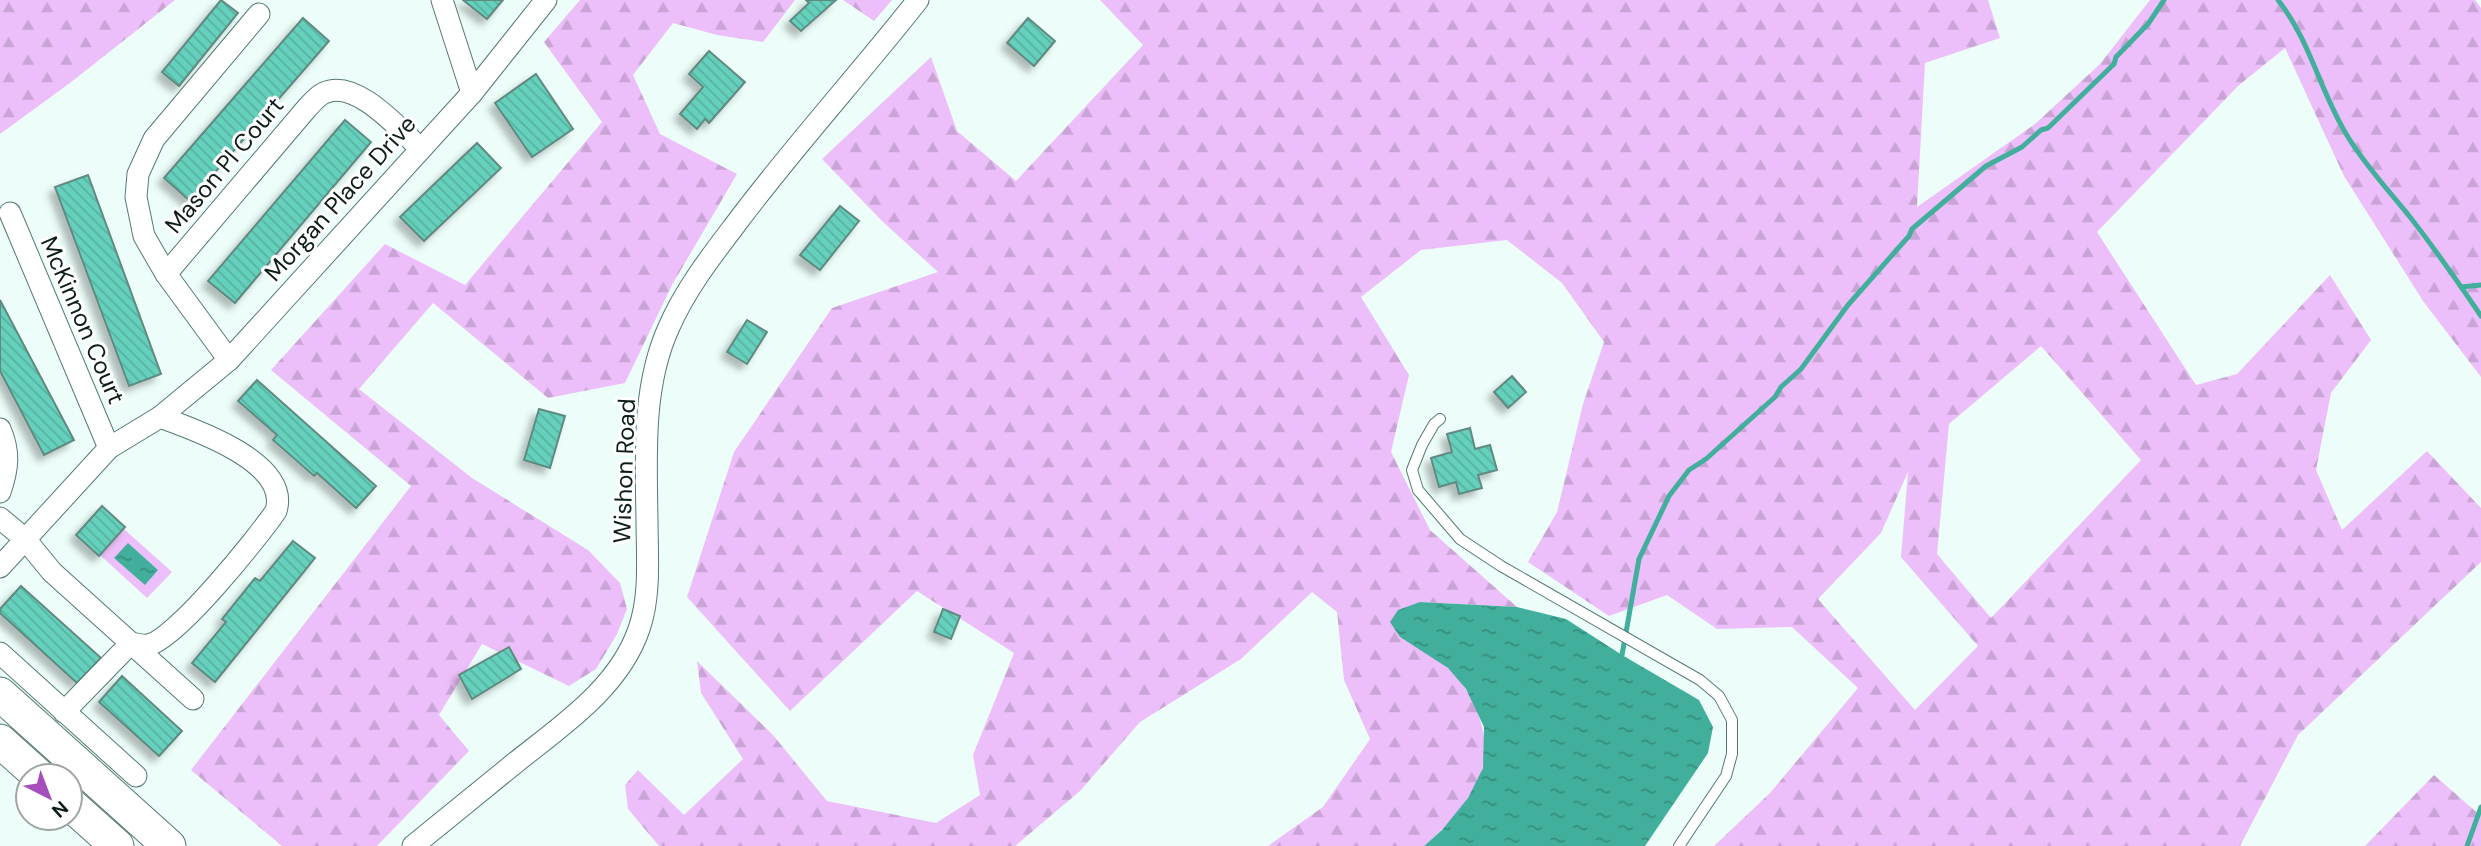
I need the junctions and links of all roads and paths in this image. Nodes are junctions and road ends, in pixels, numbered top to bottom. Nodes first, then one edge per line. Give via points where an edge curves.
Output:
1 (442, 0) edge
2 (546, 0) edge
3 (918, 0) edge
4 (259, 14) dead end
5 (472, 93) junction
6 (420, 148) junction
7 (10, 213) dead end
8 (166, 274) junction
9 (229, 360) junction
10 (160, 417) junction
11 (1440, 419) dead end
12 (0, 429) edge
13 (109, 448) junction
14 (0, 492) edge
15 (0, 517) edge
16 (25, 539) junction
17 (0, 567) edge
18 (131, 643) junction
19 (0, 653) edge
20 (0, 694) edge
21 (193, 699) dead end
22 (64, 712) junction
23 (0, 741) edge
24 (23, 762) edge
25 (136, 776) dead end
26 (84, 817) edge
27 (117, 846) edge
28 (169, 846) edge
29 (413, 846) edge
30 (1679, 846) edge

1 - 5 street
2 - 5 street, Morgan Place Drive
3 - 29 street, Wishon Road via 758,194 704,266 667,329 647,417 645,604 630,651 601,690 571,718
4 - 8 street via 154,139 138,174 136,197 144,236
5 - 6 street, Morgan Place Drive
6 - 8 street, Mason Pl Court via 365,100 341,91 326,92 307,108
6 - 9 street, Morgan Place Drive
7 - 13 street, McKinnon Court
8 - 9 street
9 - 10 street, Morgan Place Drive
10 - 13 street
10 - 18 street via 246,456 269,480 279,503 238,561 175,628 148,645
11 - 30 lane via 1412,470 1418,490 1460,538 1700,680 1719,696 1732,720 1732,754 1726,776
12 - 14 street via 9,459
13 - 16 street
15 - 16 street
16 - 17 street
16 - 18 street via 52,572
18 - 21 street
18 - 22 street
19 - 22 street
20 - 28 main road
22 - 25 street
23 - 24 main road
26 - 27 main road

